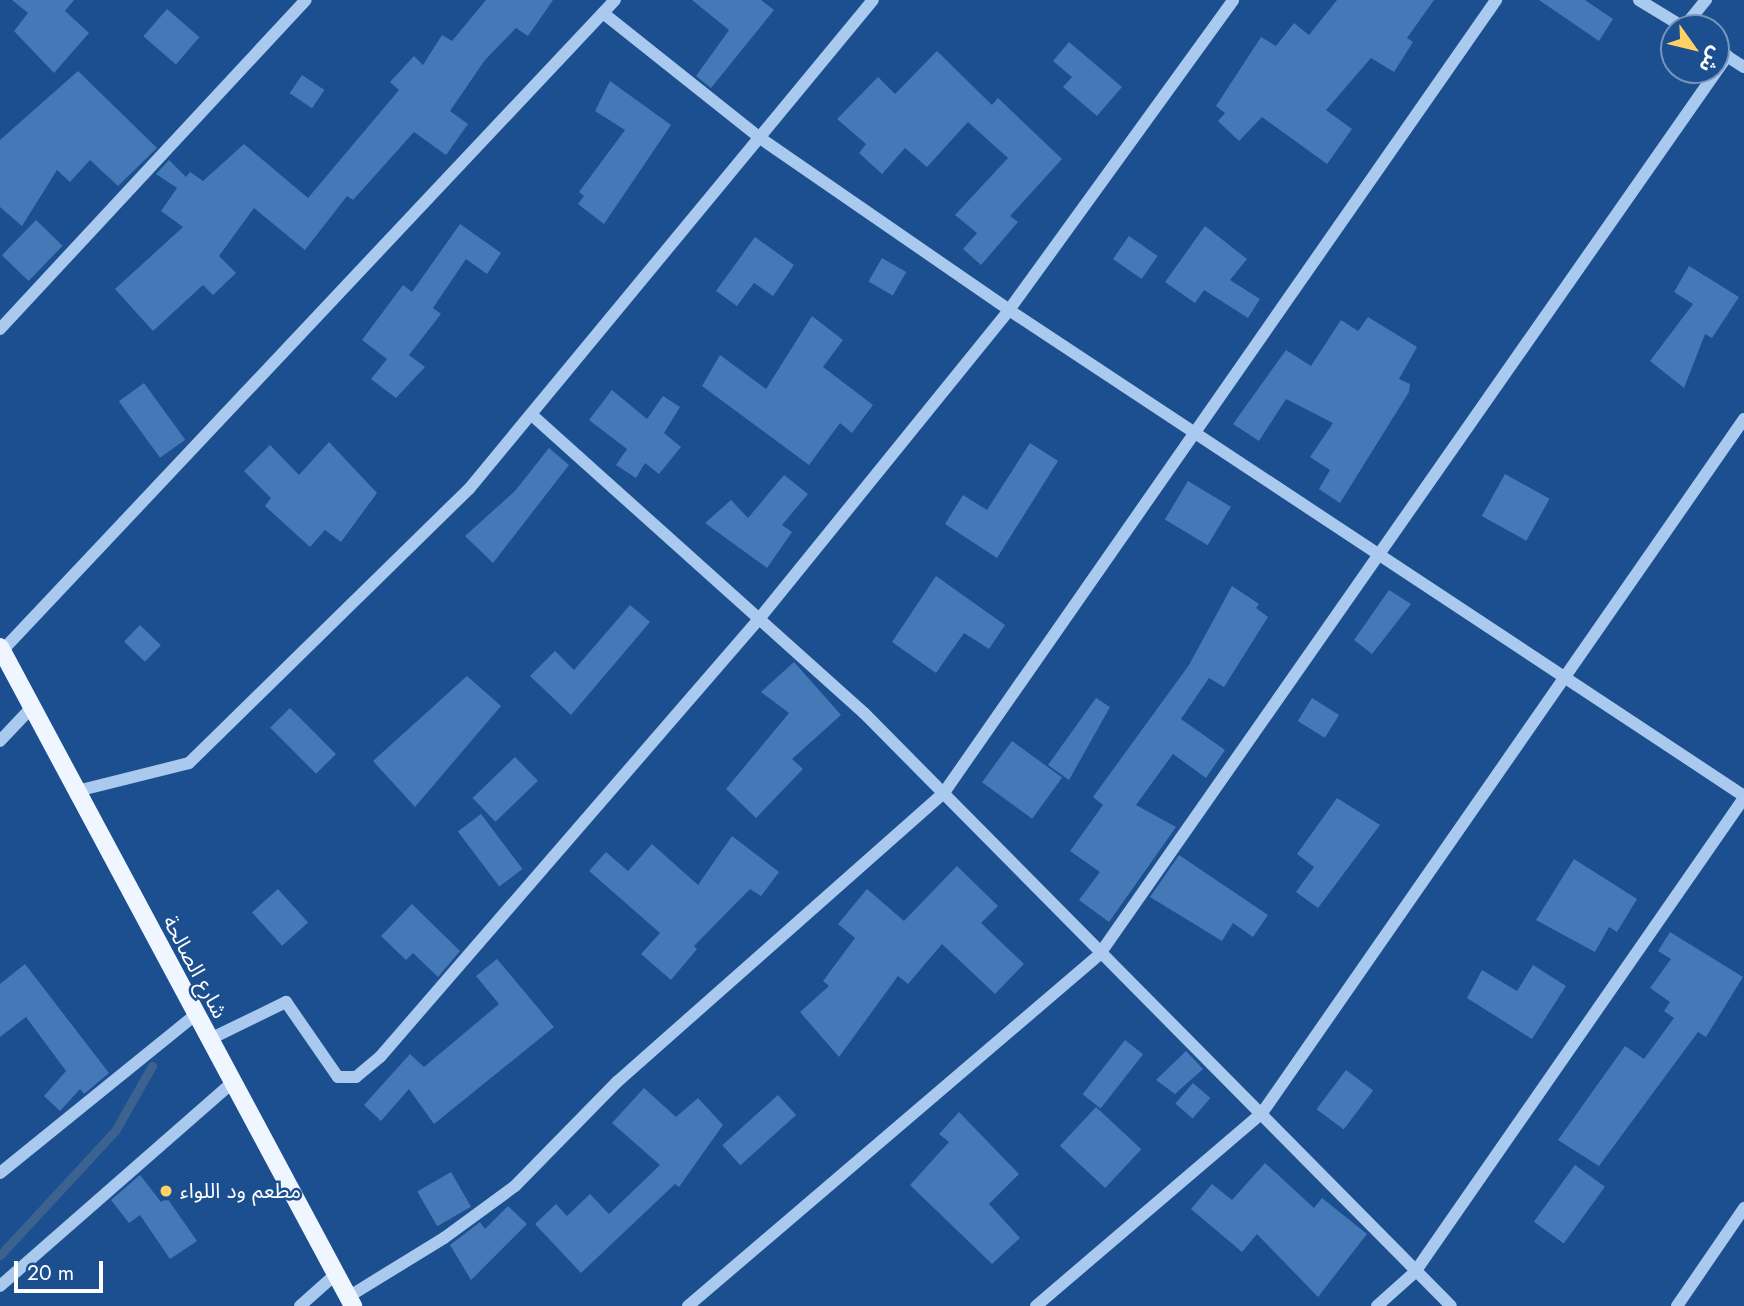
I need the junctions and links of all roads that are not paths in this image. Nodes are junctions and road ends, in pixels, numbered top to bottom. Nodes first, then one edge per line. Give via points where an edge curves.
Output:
1 (306, 0) edge
2 (615, 0) edge
3 (873, 0) edge
4 (1233, 0) edge
5 (1496, 0) edge
6 (1639, 0) edge
7 (603, 13) junction
8 (1662, 14) edge
9 (1699, 84) edge
10 (760, 138) junction
11 (1009, 310) junction
12 (0, 329) edge
13 (533, 416) junction
14 (1744, 419) edge
15 (1198, 434) junction
16 (1380, 559) junction
17 (759, 619) junction
18 (1, 649) edge
19 (1569, 678) junction
20 (33, 706) junction
21 (0, 741) edge
22 (77, 791) junction
23 (943, 794) junction
24 (1744, 797) edge
25 (1099, 956) junction
26 (195, 1015) junction
27 (208, 1040) junction
28 (232, 1083) junction
29 (1262, 1113) junction
30 (0, 1172) edge
31 (1744, 1208) edge
32 (1415, 1272) junction
33 (337, 1273) junction
34 (0, 1286) edge
35 (351, 1301) edge
36 (300, 1306) edge
37 (688, 1306) edge
38 (1035, 1306) edge
39 (1377, 1306) edge
40 (1451, 1306) edge
41 (1677, 1306) edge

1 - 12 street
2 - 7 street
3 - 10 street
4 - 11 street
5 - 15 street
6 - 8 street
7 - 10 street
7 - 18 street
9 - 16 street
10 - 11 street
10 - 13 street
11 - 15 street
11 - 17 street
13 - 17 street
13 - 22 street via 469,489 190,763
14 - 19 street
15 - 16 street
15 - 23 street
16 - 19 street
16 - 25 street
17 - 23 street via 864,713
17 - 27 street via 466,964 356,1077 338,1077 286,1002
18 - 20 main road, شارع الصالحة
19 - 24 street
19 - 29 street
20 - 21 street
20 - 22 main road, شارع الصالحة
22 - 26 main road, شارع الصالحة
23 - 25 street
23 - 35 street via 617,1082 515,1186
24 - 32 street
25 - 29 street
25 - 37 street
26 - 27 main road, شارع الصالحة
26 - 30 street
27 - 28 main road, شارع الصالحة
28 - 33 main road, شارع الصالحة
28 - 34 street
29 - 32 street
29 - 38 street
31 - 41 street
32 - 39 street
32 - 40 street
33 - 35 main road, شارع الصالحة
33 - 36 street

